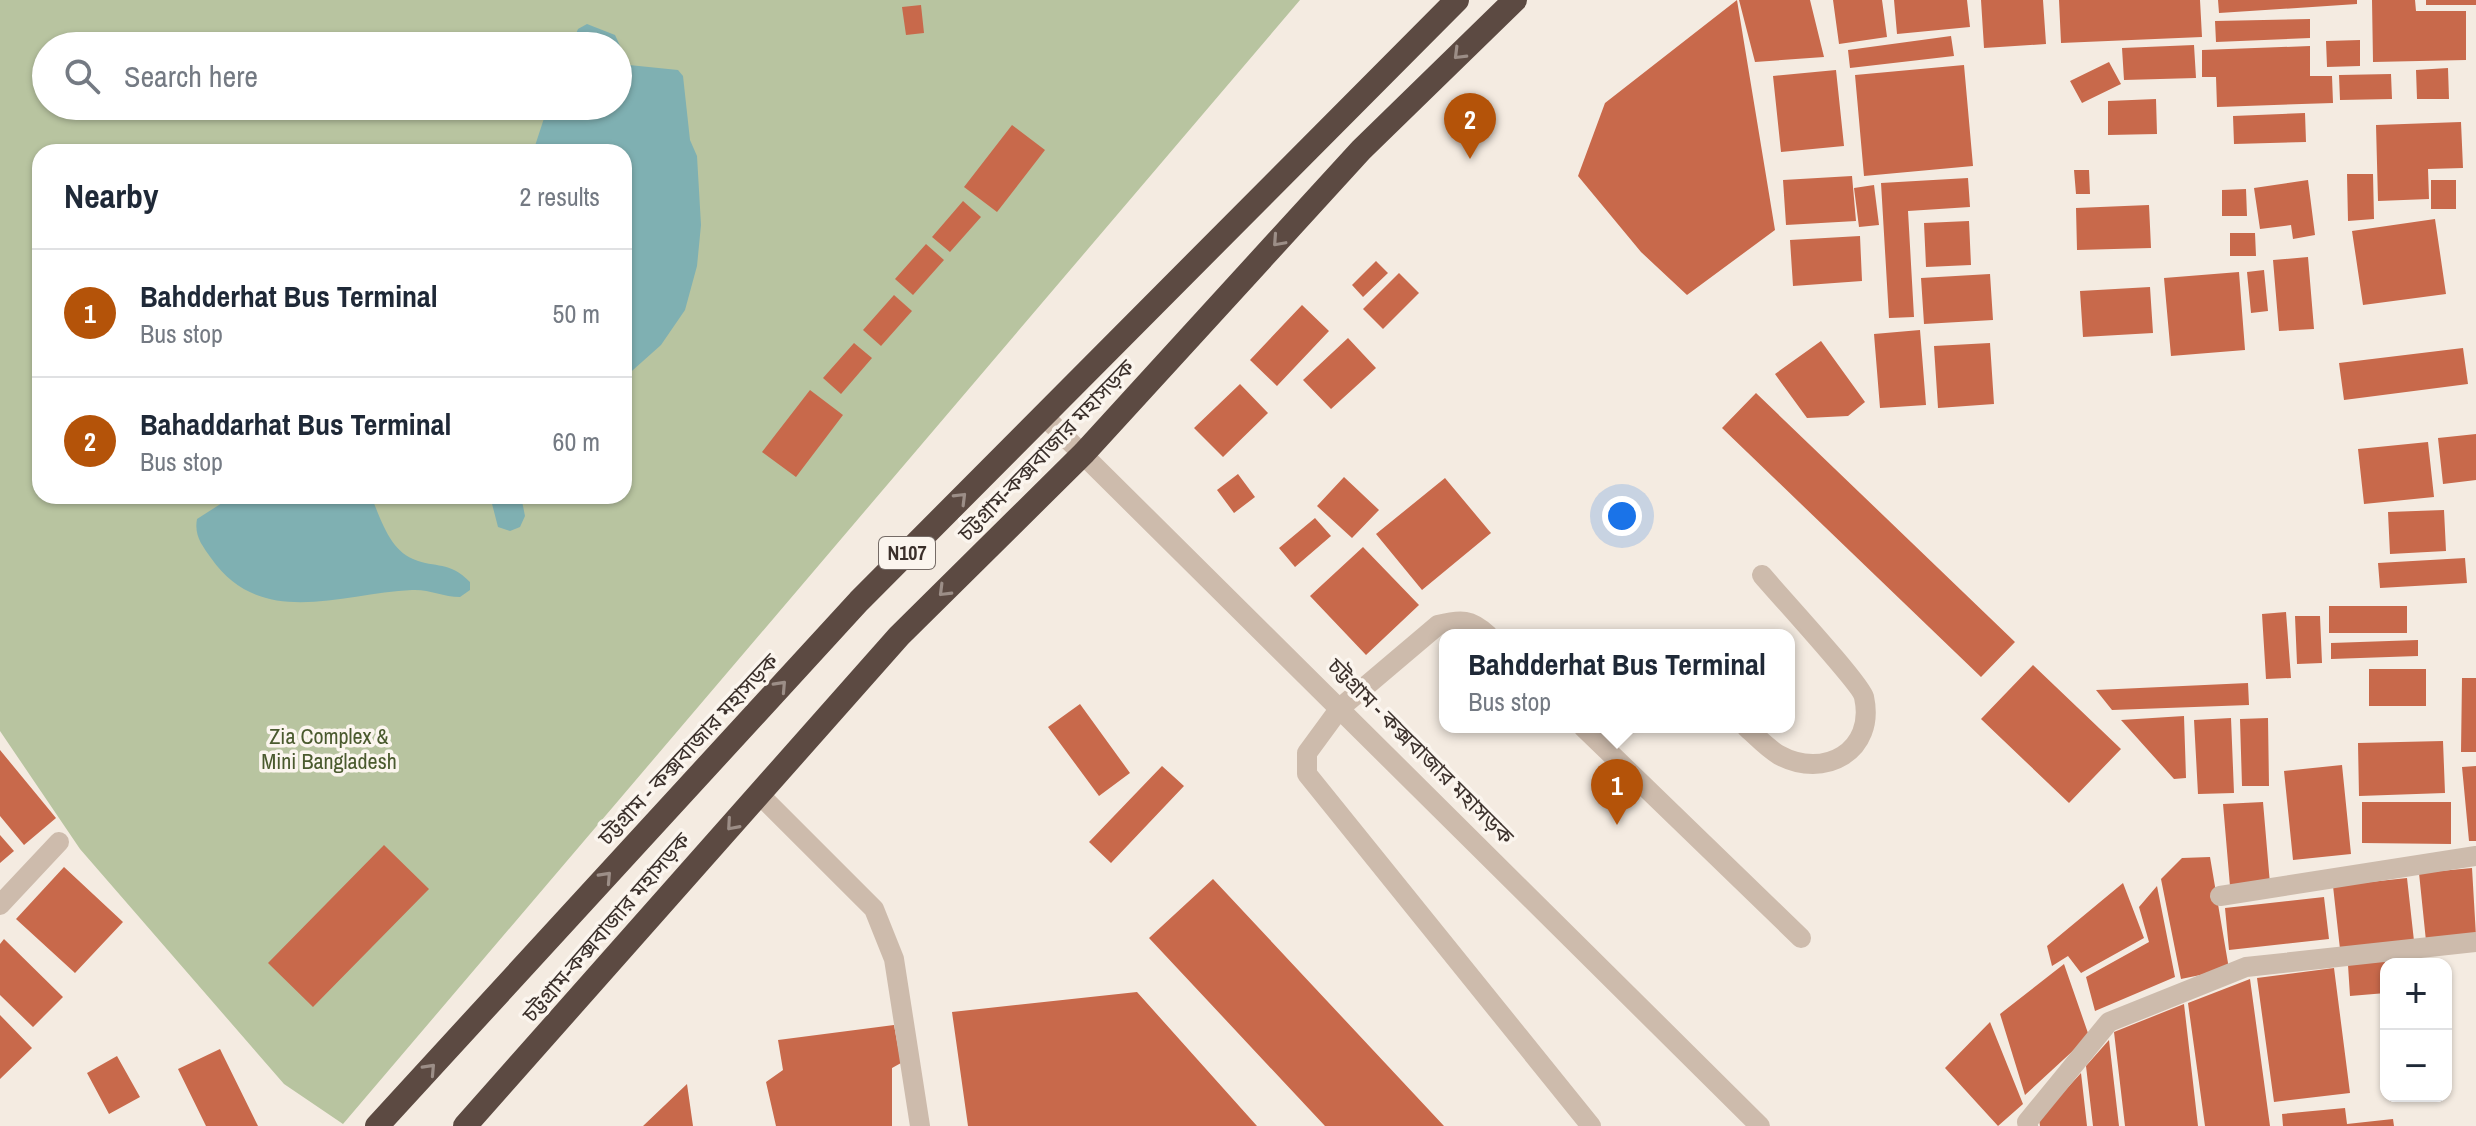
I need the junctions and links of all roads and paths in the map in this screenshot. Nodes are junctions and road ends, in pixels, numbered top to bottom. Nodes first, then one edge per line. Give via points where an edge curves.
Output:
1 (1457, 0) edge
2 (1515, 0) edge
3 (1043, 415) junction
4 (1084, 453) junction
5 (1762, 575) dead end
6 (1482, 629) edge
7 (1340, 708) junction
8 (1589, 733) edge
9 (1753, 733) edge
10 (759, 794) junction
11 (59, 842) dead end
12 (2476, 856) edge
13 (2220, 896) dead end
14 (0, 905) edge
15 (1801, 938) dead end
16 (2476, 942) edge
17 (377, 1126) edge
18 (465, 1126) edge
19 (920, 1126) edge
20 (1591, 1126) edge
21 (1760, 1126) edge
22 (2028, 1126) edge

1 - 3 highway, চট্টগ্রাম - কক্সবাজার মহাসড়ক / N107
2 -> 4 highway, চট্টগ্রাম-কক্সবাজার মহাসড়ক / N107 via 1361,150
3 - 4 street, চট্টগ্রাম - কক্সবাজার মহাসড়ক
17 -> 3 highway, চট্টগ্রাম - কক্সবাজার মহাসড়ক / N107 via 859,601
4 - 7 street, চট্টগ্রাম - কক্সবাজার মহাসড়ক
4 -> 10 highway, চট্টগ্রাম-কক্সবাজার মহাসড়ক / N107 via 899,636
5 - 9 street via 1864,694 1865,731 1849,753 1818,765 1780,755
6 - 7 street via 1475,622 1458,620 1438,625
7 - 20 street via 1307,753 1307,774
7 - 21 street, চট্টগ্রাম - কক্সবাজার মহাসড়ক
8 - 15 street
10 -> 18 highway, চট্টগ্রাম-কক্সবাজার মহাসড়ক / N107
10 - 19 street via 874,909 894,959
11 - 14 street
12 - 13 street
16 - 22 street via 2246,967 2109,1022

